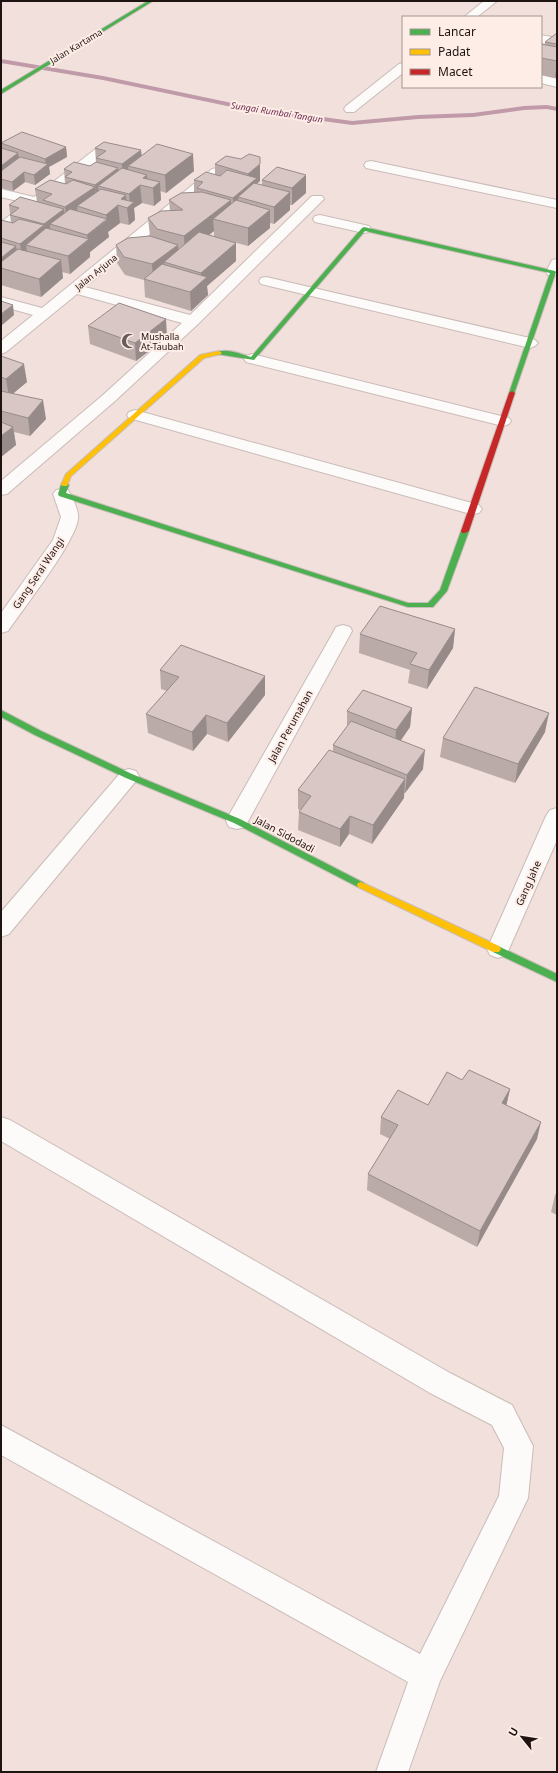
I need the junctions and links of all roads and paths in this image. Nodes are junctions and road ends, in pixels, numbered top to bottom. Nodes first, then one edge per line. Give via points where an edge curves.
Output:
1 (151, 1) edge
2 (491, 1) edge
3 (471, 16) edge
4 (542, 39) edge
5 (557, 42) edge
6 (402, 68) edge
7 (542, 79) edge
8 (557, 83) edge
9 (3, 91) edge
10 (350, 109) dead end
11 (103, 150) edge
12 (227, 164) edge
13 (372, 165) dead end
14 (1, 193) edge
15 (316, 199) dead end
16 (37, 202) junction
17 (557, 204) edge
18 (320, 219) dead end
19 (1, 229) edge
20 (364, 229) junction
21 (555, 268) edge
22 (266, 281) dead end
23 (75, 289) junction
24 (311, 292) junction
25 (1, 301) edge
26 (45, 314) junction
27 (193, 321) junction
28 (530, 343) junction
29 (1, 349) edge
30 (252, 359) junction
31 (135, 414) junction
32 (503, 421) junction
33 (1, 490) edge
34 (62, 494) junction
35 (473, 508) junction
36 (1, 627) edge
37 (343, 631) dead end
38 (1, 713) edge
39 (129, 776) junction
40 (557, 816) edge
41 (237, 821) junction
42 (1, 928) edge
43 (498, 950) junction
44 (557, 978) edge
45 (1, 1128) edge
46 (1, 1440) edge
47 (426, 1675) junction
48 (392, 1772) edge

1 - 9 street, Jalan Kartama
2 - 3 street
4 - 5 street
6 - 10 street
7 - 8 street
11 - 16 street
12 - 23 street, Jalan Arjuna
13 - 17 street
14 - 16 street
15 - 27 street
16 - 19 street
18 - 20 street
20 - 21 street
20 - 24 street
21 - 28 street
22 - 24 street
23 - 26 street, Jalan Arjuna
23 - 27 street
24 - 28 street
24 - 30 street
25 - 26 street
26 - 29 street, Jalan Arjuna
27 - 33 street via 109,398
28 - 32 street
30 - 31 street via 230,353 213,352 202,356
30 - 32 street
31 - 34 street via 68,475
31 - 35 street
32 - 35 street
34 - 35 street via 408,605 430,605 443,591
34 - 36 street, Gang Serai Wangi via 70,517 62,541
37 - 41 street, Jalan Perumahan
38 - 39 street, Jalan Sidodadi
39 - 41 street, Jalan Sidodadi
39 - 42 street
40 - 43 street, Gang Jahe
41 - 43 street, Jalan Sidodadi via 338,874
43 - 44 street, Jalan Sidodadi
45 - 47 street via 440,1383 502,1415 519,1446 513,1498
46 - 47 street
47 - 48 street

